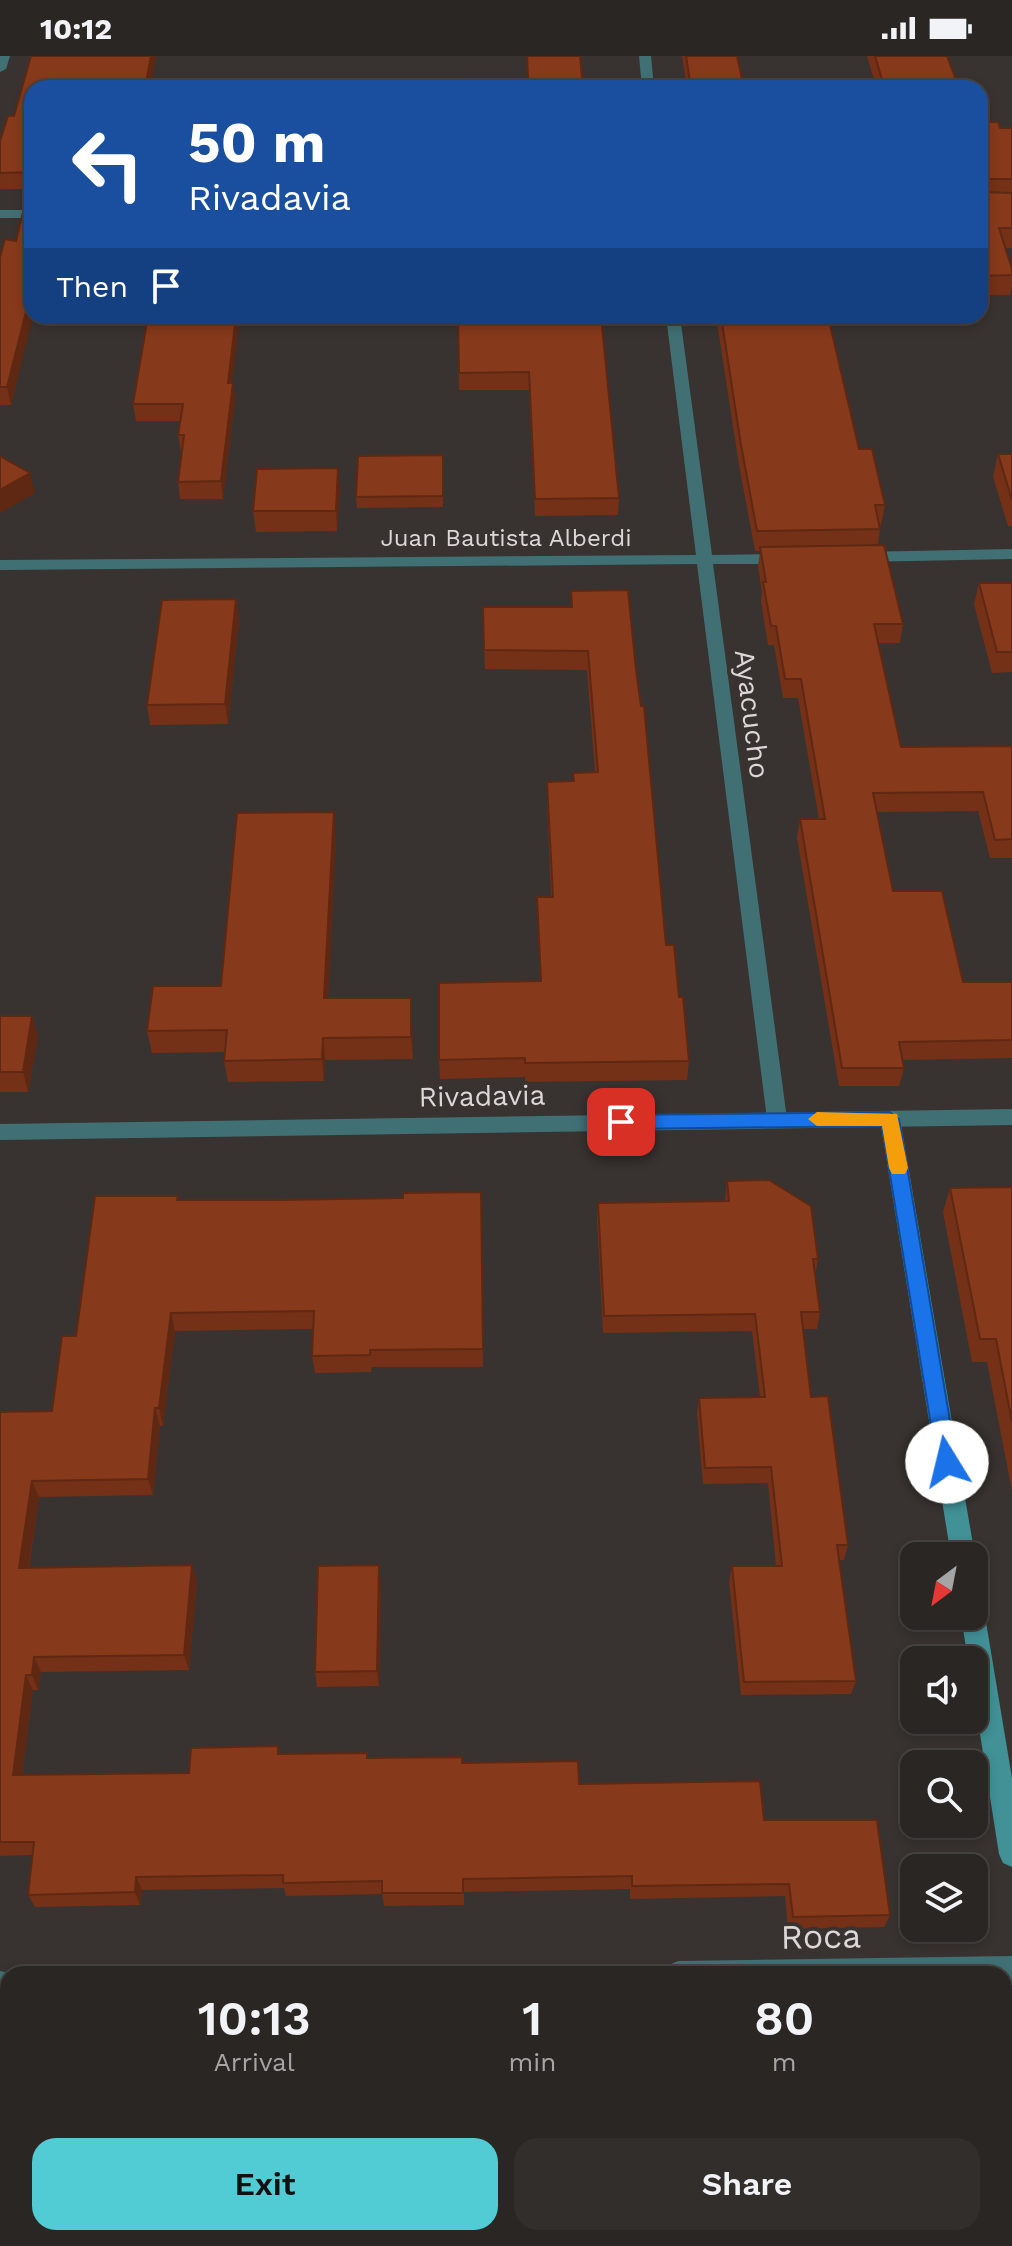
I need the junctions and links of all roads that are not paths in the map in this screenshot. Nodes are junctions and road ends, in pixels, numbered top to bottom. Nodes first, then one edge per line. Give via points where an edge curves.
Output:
1 (4, 56) edge
2 (645, 56) edge
3 (0, 69) edge
4 (647, 80) edge
5 (0, 214) edge
6 (24, 214) edge
7 (674, 324) edge
8 (1012, 554) edge
9 (798, 558) edge
10 (844, 558) edge
11 (707, 560) junction
12 (0, 565) edge
13 (1012, 1117) edge
14 (777, 1119) junction
15 (890, 1119) junction
16 (0, 1132) edge
17 (961, 1542) edge
18 (975, 1630) edge
19 (1012, 1854) edge

1 - 3 street
2 - 4 street
5 - 6 street
7 - 11 street, Ayacucho
8 - 10 street
9 - 11 street, Juan Bautista Alberdi
11 - 12 street, Juan Bautista Alberdi
11 - 14 street, Ayacucho
13 - 15 street, Rivadavia
14 - 15 street, Rivadavia
14 - 16 street, Rivadavia
15 - 17 main road
18 - 19 main road

